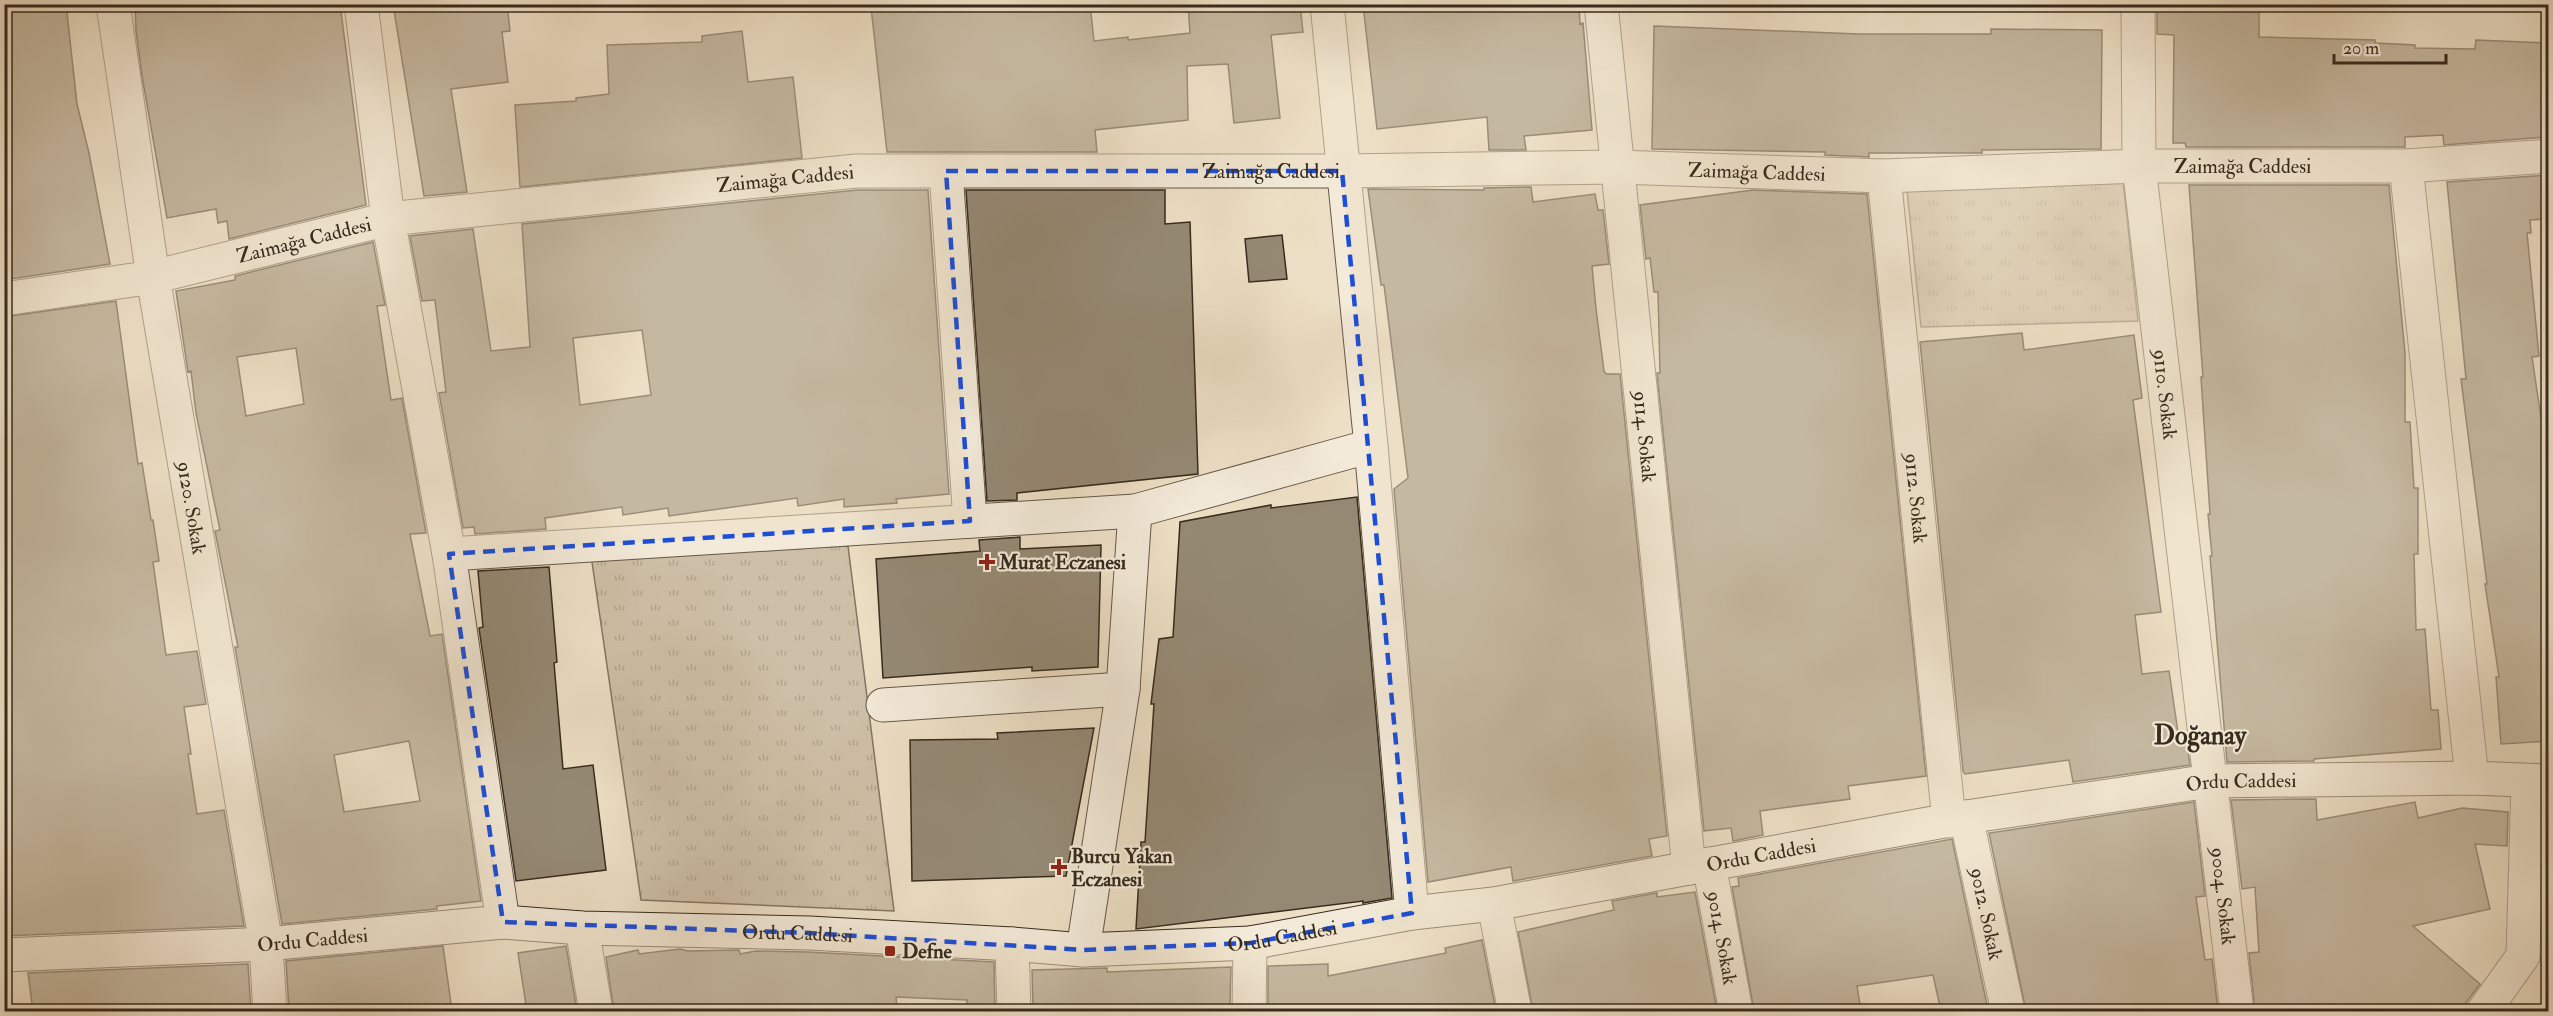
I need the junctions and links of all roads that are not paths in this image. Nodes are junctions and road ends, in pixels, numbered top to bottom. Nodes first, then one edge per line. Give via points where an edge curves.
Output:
1 (113, 4) edge
2 (361, 4) edge
3 (1327, 4) edge
4 (1601, 4) edge
5 (2138, 4) edge
6 (2548, 156) edge
7 (1617, 166) junction
8 (2139, 166) junction
9 (2406, 166) junction
10 (946, 171) junction
11 (1342, 171) junction
12 (1884, 176) junction
13 (388, 219) junction
14 (153, 276) junction
15 (4, 299) edge
16 (1371, 446) junction
17 (1135, 511) junction
18 (970, 521) junction
19 (449, 554) junction
20 (1123, 689) junction
21 (883, 705) dead end
22 (2472, 778) junction
23 (2538, 781) edge
24 (2210, 782) junction
25 (1958, 819) junction
26 (1699, 866) junction
27 (1494, 904) junction
28 (1412, 913) junction
29 (503, 922) junction
30 (582, 928) junction
31 (1250, 943) junction
32 (266, 944) junction
33 (1012, 944) junction
34 (1083, 951) junction
35 (4, 956) edge
36 (270, 1011) edge
37 (596, 1011) edge
38 (1014, 1011) edge
39 (1249, 1011) edge
40 (1515, 1011) edge
41 (1736, 1011) edge
42 (2008, 1011) edge
43 (2237, 1011) edge
44 (2483, 1011) edge

1 - 14 street, 9120. Sokak
2 - 13 street
3 - 11 street
4 - 7 street, 9114. Sokak
5 - 8 street, 9110. Sokak
6 - 9 street, Zaimağa Caddesi
7 - 11 street, Zaimağa Caddesi
7 - 12 street, Zaimağa Caddesi
7 - 26 street, 9114. Sokak
8 - 9 street, Zaimağa Caddesi
8 - 12 street, Zaimağa Caddesi
8 - 24 street, 9110. Sokak
9 - 22 street
10 - 11 street, Zaimağa Caddesi
10 - 13 street, Zaimağa Caddesi via 856,171
10 - 18 street
11 - 16 street
12 - 25 street, 9112. Sokak
13 - 14 street, Zaimağa Caddesi
13 - 19 street
14 - 15 street, Zaimağa Caddesi
14 - 32 street, 9120. Sokak
16 - 17 street
16 - 28 street
17 - 18 street
17 - 20 street
18 - 19 street
19 - 29 street
20 - 21 street
20 - 34 street
22 - 23 street, Ordu Caddesi
22 - 24 street, Ordu Caddesi
23 - 44 street via 2523,956
24 - 25 street, Ordu Caddesi
24 - 43 street, 9004. Sokak
25 - 26 street, Ordu Caddesi
25 - 42 street, 9012. Sokak
26 - 27 street, Ordu Caddesi
26 - 41 street, 9014. Sokak
27 - 28 street, Ordu Caddesi
27 - 40 street
28 - 31 street, Ordu Caddesi
29 - 30 street, Ordu Caddesi
29 - 32 street, Ordu Caddesi
30 - 33 street, Ordu Caddesi via 809,933
30 - 37 street
31 - 34 street, Ordu Caddesi
31 - 39 street
32 - 35 street, Ordu Caddesi
32 - 36 street, 9120. Sokak
33 - 34 street, Ordu Caddesi
33 - 38 street

